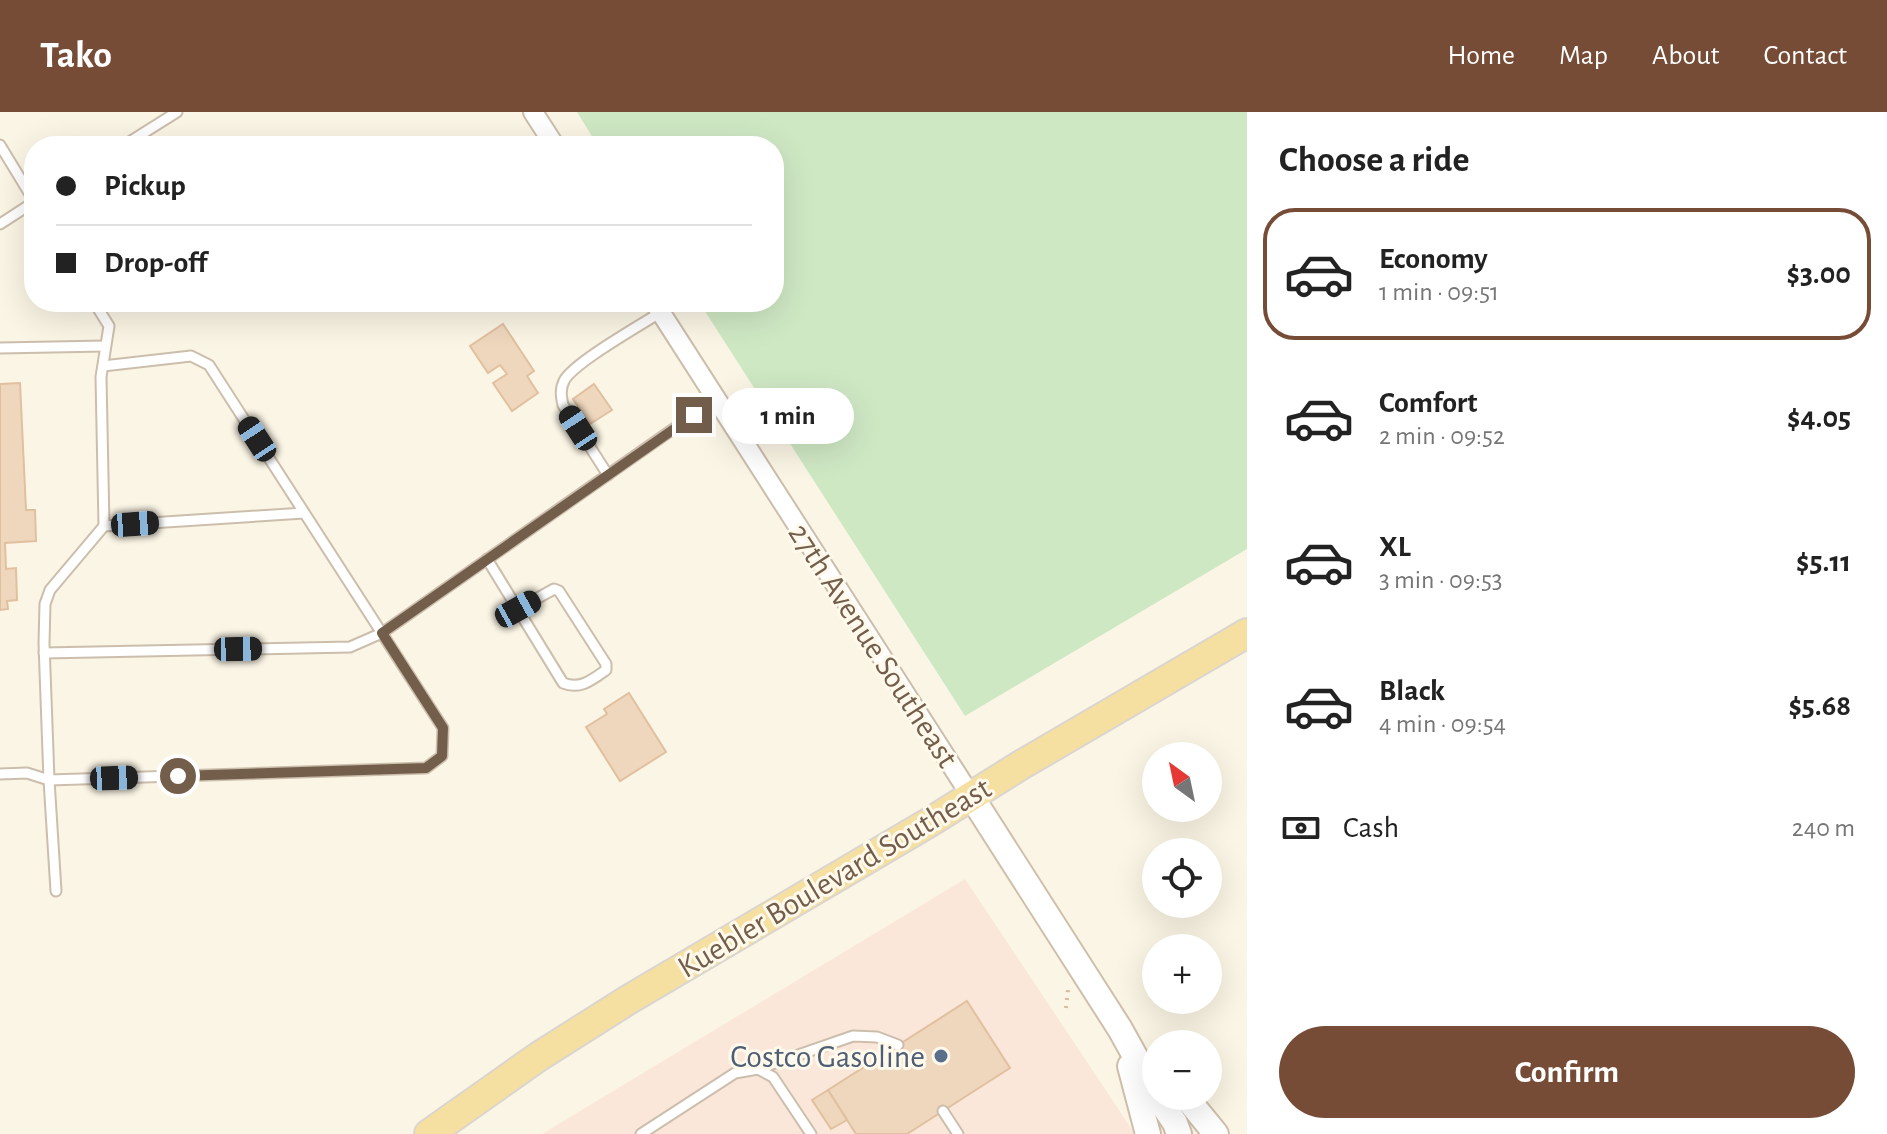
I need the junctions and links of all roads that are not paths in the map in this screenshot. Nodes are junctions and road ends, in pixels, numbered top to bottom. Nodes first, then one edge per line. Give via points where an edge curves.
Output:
1 (177, 112) edge
2 (533, 112) edge
3 (139, 136) edge
4 (549, 136) edge
5 (0, 145) edge
6 (24, 185) edge
7 (24, 208) edge
8 (0, 224) edge
9 (100, 312) edge
10 (651, 312) edge
11 (661, 312) edge
12 (105, 346) junction
13 (0, 348) edge
14 (103, 366) junction
15 (716, 399) junction
16 (608, 475) junction
17 (304, 513) junction
18 (104, 526) junction
19 (487, 559) junction
20 (518, 609) junction
21 (382, 633) junction
22 (1247, 633) edge
23 (44, 653) junction
24 (0, 774) edge
25 (49, 780) junction
26 (971, 796) junction
27 (56, 891) dead end
28 (1120, 1029) junction
29 (898, 1045) dead end
30 (1142, 1050) edge
31 (1142, 1068) edge
32 (758, 1069) junction
33 (1167, 1110) edge
34 (1196, 1110) edge
35 (943, 1111) dead end
36 (429, 1134) edge
37 (641, 1134) edge
38 (811, 1134) edge
39 (958, 1134) edge
40 (1148, 1134) edge
41 (1179, 1134) edge
42 (1216, 1134) edge

1 - 3 lane
2 - 4 street
5 - 6 lane
7 - 8 lane
9 - 12 lane via 109,326
10 - 16 lane via 579,365 563,384 563,405
11 - 15 street, 27th Avenue Southeast
12 - 13 lane
12 - 14 lane
14 - 17 lane via 191,356 209,365
14 - 18 lane
15 - 16 lane
15 - 26 street, 27th Avenue Southeast
16 - 19 lane
17 - 18 lane
17 - 21 lane
18 - 23 lane via 50,590
19 - 20 lane
19 - 21 lane
20 - 20 lane via 563,683 583,684 606,670 559,591
21 - 23 lane via 350,647
21 - 25 lane via 443,728 442,756 426,768
22 - 26 main road, Kuebler Boulevard Southeast
23 - 25 lane
24 - 25 lane via 27,773
25 - 27 lane
26 - 28 street, 27th Avenue Southeast
26 - 36 main road, Kuebler Boulevard Southeast via 628,1000
28 - 30 street, 27th Avenue Southeast
28 - 31 street, 27th Avenue Southeast
28 - 40 street
29 - 32 lane via 853,1036
32 - 37 lane via 735,1073
32 - 38 lane via 773,1077
33 - 41 street, 27th Avenue Southeast
34 - 42 street
35 - 39 lane

